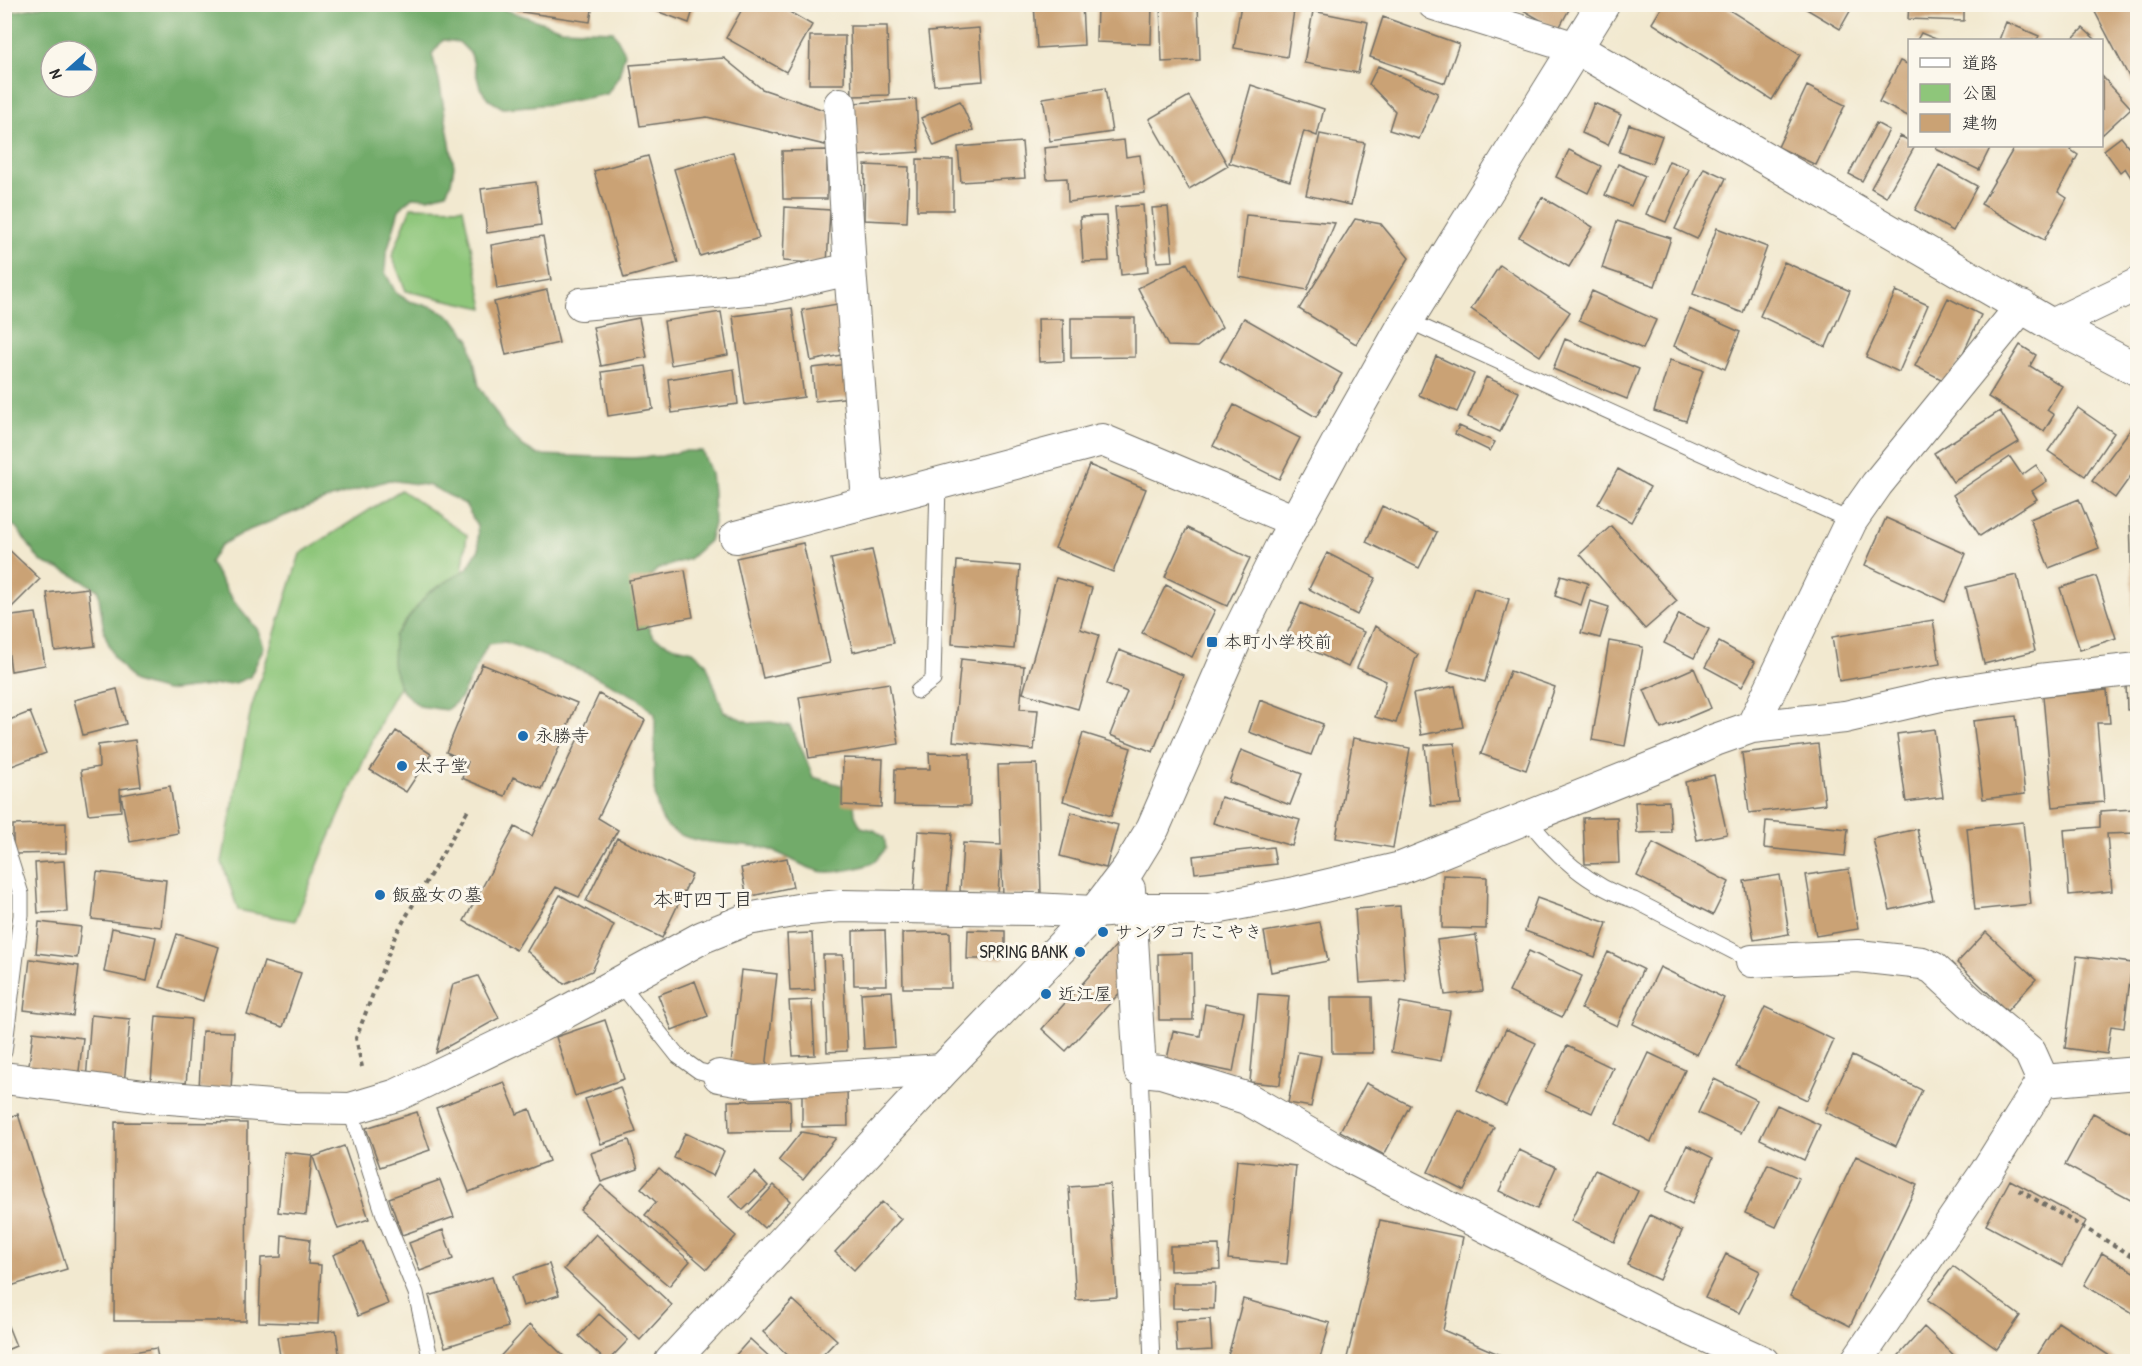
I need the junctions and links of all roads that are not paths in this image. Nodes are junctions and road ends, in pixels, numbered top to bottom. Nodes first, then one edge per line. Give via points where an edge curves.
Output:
1 (1434, 4) edge
2 (1603, 4) edge
3 (1576, 48) junction
4 (840, 104) dead end
5 (850, 269) junction
6 (2138, 284) edge
7 (581, 304) dead end
8 (2022, 306) junction
9 (1407, 320) junction
10 (2052, 325) junction
11 (2138, 370) edge
12 (938, 484) junction
13 (868, 502) junction
14 (1296, 521) junction
15 (1851, 521) junction
16 (736, 537) dead end
17 (2138, 669) edge
18 (918, 691) dead end
19 (1752, 727) junction
20 (1526, 816) junction
21 (4, 840) edge
22 (1128, 869) junction
23 (1130, 909) junction
24 (1095, 912) junction
25 (1752, 961) joint
26 (620, 983) junction
27 (4, 1052) edge
28 (943, 1070) junction
29 (1140, 1070) junction
30 (2138, 1074) edge
31 (719, 1076) joint
32 (4, 1078) edge
33 (2043, 1081) junction
34 (360, 1106) junction
35 (431, 1362) edge
36 (671, 1362) edge
37 (1152, 1362) edge
38 (1763, 1362) edge
39 (1856, 1362) edge

1 - 3 street
2 - 3 street
3 - 8 street
3 - 9 street
4 - 5 street
5 - 7 street via 771,287
5 - 13 street
6 - 10 street
8 - 10 street
8 - 15 street
9 - 14 street
9 - 15 lane
10 - 11 street
12 - 13 street
12 - 14 street via 1102,440
12 - 18 lane via 933,680
13 - 16 street
14 - 22 street via 1235,640 1153,828
15 - 19 street
17 - 19 street via 1941,695 1845,717
19 - 20 street
20 - 23 street via 1401,868 1295,893 1210,909
20 - 25 lane via 1539,835 1585,876
21 - 27 lane via 21,894 21,915
22 - 23 street
22 - 24 street
23 - 24 street
23 - 29 street
24 - 26 street via 841,906 798,910 748,919 703,937
24 - 28 street
25 - 33 street via 1858,956 1922,963 1933,968 2030,1052
26 - 31 lane via 678,1056 699,1071
26 - 34 street via 397,1095
28 - 31 street via 754,1082
28 - 36 street
29 - 37 lane
29 - 38 street via 1161,1072 1246,1098 1342,1154 1659,1315
30 - 33 street
32 - 34 street via 145,1096 296,1108
33 - 39 street
34 - 35 lane via 384,1215 416,1293

